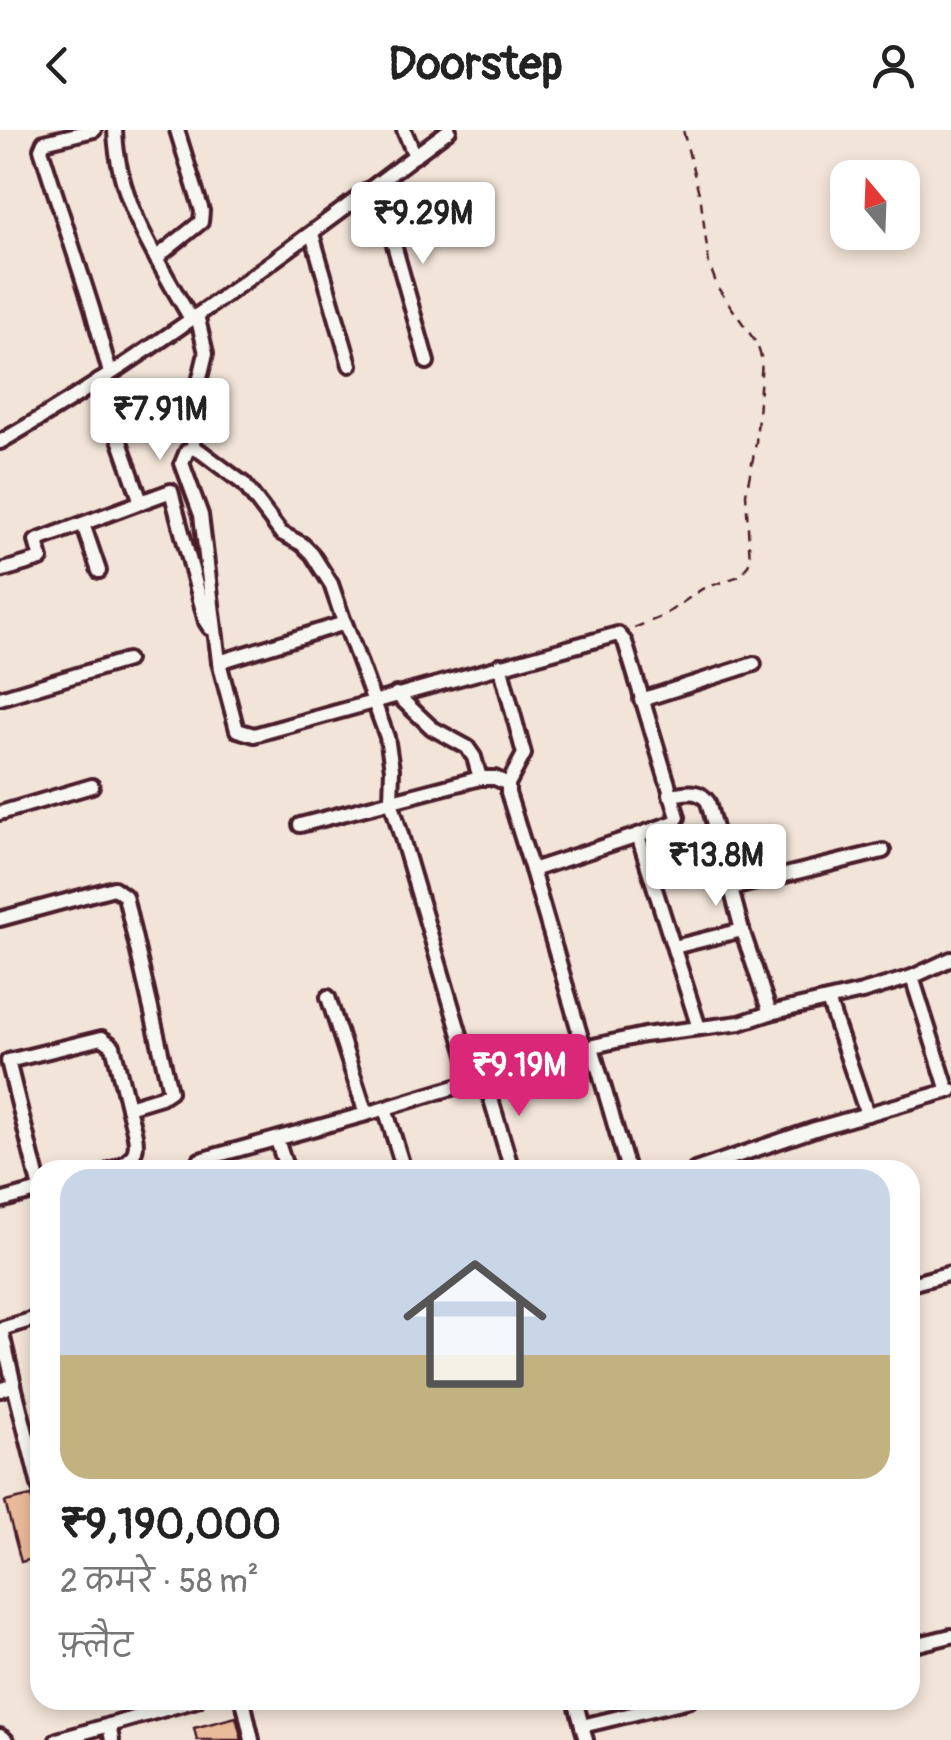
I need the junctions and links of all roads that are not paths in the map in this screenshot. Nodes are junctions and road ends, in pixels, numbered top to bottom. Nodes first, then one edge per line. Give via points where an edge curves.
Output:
1 (94, 130) edge
2 (115, 130) edge
3 (177, 130) edge
4 (404, 130) edge
5 (449, 130) edge
6 (415, 156) junction
7 (377, 184) junction
8 (312, 234) junction
9 (156, 258) junction
10 (194, 317) junction
11 (427, 362) dead end
12 (350, 365) dead end
13 (104, 377) junction
14 (0, 441) edge
15 (193, 448) junction
16 (141, 502) junction
17 (83, 524) junction
18 (0, 571) edge
19 (99, 571) dead end
20 (344, 622) junction
21 (215, 634) junction
22 (127, 660) dead end
23 (219, 662) junction
24 (754, 664) dead end
25 (500, 665) junction
26 (396, 694) junction
27 (0, 698) edge
28 (641, 700) junction
29 (373, 701) junction
30 (480, 778) junction
31 (508, 784) junction
32 (92, 786) dead end
33 (670, 795) junction
34 (390, 801) junction
35 (0, 812) edge
36 (300, 825) dead end
37 (638, 836) junction
38 (882, 851) dead end
39 (532, 870) junction
40 (732, 888) junction
41 (0, 919) edge
42 (742, 930) junction
43 (674, 947) junction
44 (951, 959) edge
45 (912, 978) junction
46 (328, 998) dead end
47 (828, 1000) junction
48 (770, 1013) junction
49 (700, 1028) junction
50 (588, 1047) junction
51 (4, 1062) edge
52 (479, 1081) junction
53 (950, 1091) edge
54 (128, 1107) junction
55 (385, 1108) junction
56 (366, 1114) junction
57 (867, 1114) junction
58 (277, 1140) junction
59 (32, 1160) edge
60 (131, 1160) edge
61 (200, 1160) edge
62 (284, 1160) edge
63 (401, 1160) edge
64 (508, 1160) edge
65 (625, 1160) edge
66 (740, 1160) edge
67 (30, 1193) edge
68 (0, 1201) edge
69 (951, 1273) edge
70 (920, 1281) edge
71 (30, 1320) edge
72 (1, 1327) edge
73 (14, 1384) junction
74 (0, 1390) edge
75 (30, 1428) edge
76 (951, 1636) edge
77 (920, 1644) edge
78 (162, 1710) edge
79 (245, 1710) edge
80 (658, 1710) edge
81 (108, 1725) junction
82 (584, 1733) edge
83 (57, 1740) edge
84 (112, 1740) edge
85 (252, 1740) edge

1 - 13 street via 44,142 41,150 92,308
2 - 9 street via 117,163
3 - 9 street via 201,222
4 - 6 street
5 - 6 street
6 - 7 street
7 - 8 street
7 - 11 street
8 - 10 street
8 - 12 street
9 - 10 street
10 - 13 street
10 - 15 street via 206,353
13 - 14 street
13 - 16 street
15 - 20 street via 244,484 282,533 312,554
15 - 21 street via 182,463 202,515
16 - 17 street
16 - 21 street via 171,491 206,622
17 - 18 street via 36,541 41,558
17 - 19 street
20 - 23 street
20 - 29 street
21 - 23 street
22 - 27 street
23 - 29 street via 237,730 254,736
24 - 28 street
25 - 26 street
25 - 28 street via 618,634
25 - 31 street via 524,754
26 - 29 street
26 - 30 street via 432,728 467,747
28 - 33 street
29 - 34 street via 391,753
30 - 31 street
30 - 34 street
31 - 39 street
32 - 35 street
33 - 37 street via 675,822
33 - 40 street via 694,792 708,802
34 - 36 street
34 - 52 street
37 - 39 street
37 - 43 street
38 - 40 street
39 - 50 street
40 - 42 street
41 - 54 street via 114,888 125,896 170,1084 166,1095
42 - 43 street
42 - 48 street
43 - 49 street
44 - 45 street
45 - 47 street
45 - 53 street
46 - 56 street
47 - 48 street
47 - 57 street
48 - 49 street
49 - 50 street
50 - 52 street
50 - 65 street
51 - 54 street via 102,1038 113,1046
51 - 59 street
52 - 55 street
52 - 64 street
53 - 57 street
54 - 60 street via 136,1150
55 - 56 street
55 - 63 street
56 - 58 street
57 - 66 street
58 - 61 street
58 - 62 street
67 - 68 street
69 - 70 street
71 - 72 street
72 - 73 street
73 - 74 street
73 - 75 street
76 - 77 street
78 - 81 street
79 - 85 street
80 - 82 street
81 - 83 street
81 - 84 street

